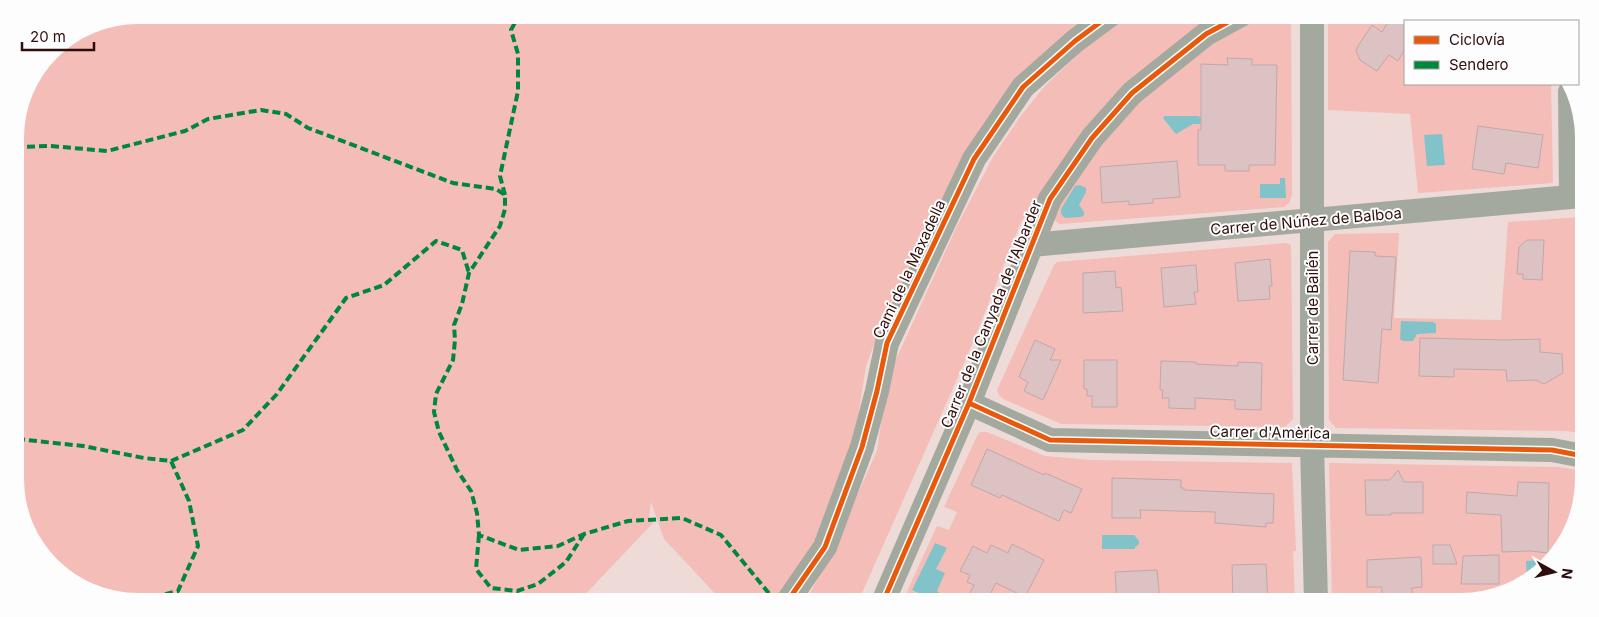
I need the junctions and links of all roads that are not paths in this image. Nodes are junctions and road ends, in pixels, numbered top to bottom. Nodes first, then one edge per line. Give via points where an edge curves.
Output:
1 (1098, 24) edge
2 (1224, 24) edge
3 (1312, 24) edge
4 (1571, 108) edge
5 (1575, 179) edge
6 (1575, 196) edge
7 (1312, 220) junction
8 (1031, 245) junction
9 (969, 403) junction
10 (1312, 445) junction
11 (1575, 454) edge
12 (793, 593) edge
13 (887, 593) edge
14 (1316, 593) edge

1 - 12 street, Camí de la Maxadella via 1023,87 974,159 887,343 862,446 824,547
2 - 8 street, Carrer de la Canyada de l'Albarder via 1206,34 1132,93 1092,138 1050,200
3 - 7 street, Carrer de Bailén
4 - 5 street
6 - 7 street, Carrer de Núñez de Balboa
7 - 8 street, Carrer de Núñez de Balboa
7 - 10 street, Carrer de Bailén
8 - 9 street, Carrer de la Canyada de l'Albarder
9 - 10 street, Carrer d'Amèrica via 1050,440
9 - 13 street, Carrer de la Canyada de l'Albarder
10 - 11 street, Carrer d'Amèrica via 1552,450
10 - 14 street, Carrer de Bailén

